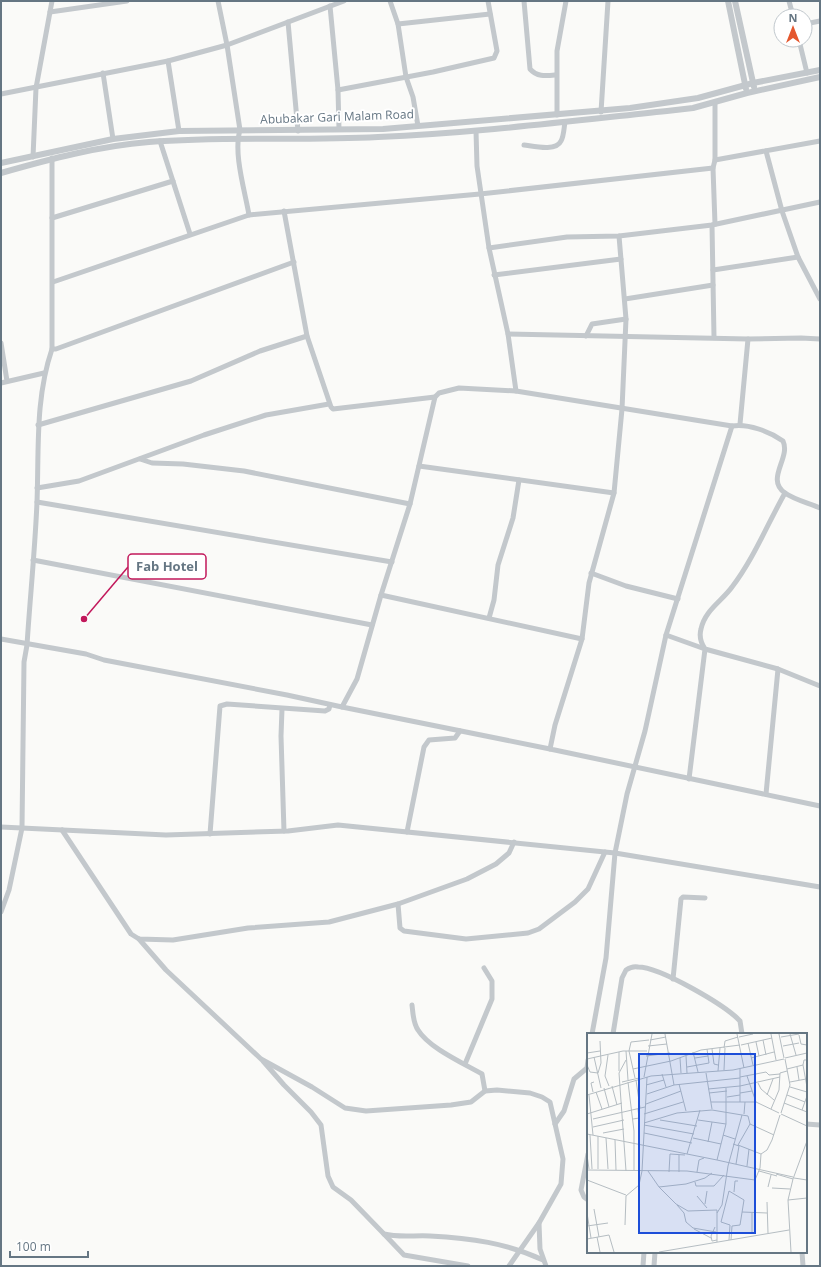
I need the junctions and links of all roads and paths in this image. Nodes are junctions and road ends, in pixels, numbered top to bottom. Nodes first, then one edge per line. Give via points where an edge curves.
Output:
1 (52, 1) edge
2 (127, 1) edge
3 (218, 1) edge
4 (344, 1) edge
5 (390, 1) edge
6 (488, 1) edge
7 (524, 1) edge
8 (566, 1) edge
9 (608, 1) edge
10 (728, 1) edge
11 (735, 1) edge
12 (330, 6) junction
13 (50, 12) junction
14 (490, 14) junction
15 (288, 22) junction
16 (398, 24) junction
17 (227, 45) junction
18 (801, 48) edge
19 (168, 61) junction
20 (820, 70) edge
21 (103, 73) junction
22 (807, 73) junction
23 (556, 76) junction
24 (406, 77) junction
25 (820, 77) edge
26 (753, 83) junction
27 (745, 85) junction
28 (36, 88) junction
29 (338, 90) junction
30 (755, 90) junction
31 (747, 92) junction
32 (1, 94) edge
33 (715, 102) junction
34 (601, 112) junction
35 (556, 115) junction
36 (565, 122) junction
37 (418, 126) junction
38 (339, 129) junction
39 (240, 130) junction
40 (179, 131) junction
41 (298, 131) junction
42 (476, 131) junction
43 (238, 138) junction
44 (113, 139) junction
45 (160, 141) junction
46 (820, 141) edge
47 (524, 145) dead end
48 (766, 151) junction
49 (33, 157) junction
50 (52, 158) junction
51 (715, 160) junction
52 (1, 163) edge
53 (713, 168) junction
54 (1, 173) edge
55 (173, 180) junction
56 (480, 194) junction
57 (820, 202) edge
58 (284, 211) junction
59 (782, 211) junction
60 (249, 215) junction
61 (52, 218) junction
62 (713, 225) junction
63 (190, 234) junction
64 (619, 236) junction
65 (488, 248) junction
66 (798, 257) junction
67 (621, 259) junction
68 (294, 262) junction
69 (713, 270) junction
70 (494, 275) junction
71 (53, 282) junction
72 (713, 284) junction
73 (625, 299) junction
74 (820, 299) edge
75 (626, 319) junction
76 (508, 334) junction
77 (307, 336) junction
78 (586, 336) junction
79 (624, 336) junction
80 (714, 337) junction
81 (748, 339) junction
82 (820, 339) edge
83 (1, 343) edge
84 (52, 349) junction
85 (44, 373) junction
86 (4, 382) edge
87 (516, 391) junction
88 (434, 397) junction
89 (329, 404) junction
90 (622, 409) junction
91 (740, 424) junction
92 (38, 425) junction
93 (732, 426) junction
94 (140, 459) junction
95 (419, 466) junction
96 (519, 480) junction
97 (37, 488) junction
98 (614, 493) junction
99 (785, 493) junction
100 (37, 502) junction
101 (410, 504) junction
102 (820, 508) edge
103 (33, 560) junction
104 (392, 562) junction
105 (592, 573) junction
106 (381, 595) junction
107 (678, 599) junction
108 (489, 618) junction
109 (372, 625) junction
110 (666, 635) junction
111 (582, 639) junction
112 (1, 640) edge
113 (27, 645) junction
114 (705, 649) junction
115 (778, 668) junction
116 (820, 686) edge
117 (330, 704) junction
118 (342, 708) junction
119 (282, 709) junction
120 (460, 731) junction
121 (550, 749) junction
122 (634, 768) junction
123 (689, 779) junction
124 (766, 794) junction
125 (820, 806) edge
126 (1, 827) edge
127 (22, 828) junction
128 (62, 830) junction
129 (284, 831) junction
130 (407, 832) junction
131 (210, 834) junction
132 (514, 842) junction
133 (605, 852) junction
134 (615, 853) junction
135 (820, 887) edge
136 (705, 898) dead end
137 (398, 904) junction
138 (1, 912) edge
139 (139, 939) junction
140 (484, 968) dead end
141 (673, 979) junction
142 (412, 1005) dead end
143 (592, 1033) edge
144 (613, 1033) edge
145 (742, 1033) edge
146 (260, 1059) junction
147 (465, 1064) junction
148 (587, 1068) edge
149 (485, 1091) junction
150 (555, 1124) junction
151 (807, 1124) edge
152 (820, 1125) edge
153 (587, 1159) edge
154 (587, 1199) edge
155 (539, 1223) junction
156 (384, 1234) junction
157 (520, 1249) junction
158 (644, 1253) edge
159 (655, 1253) edge
160 (802, 1253) edge
161 (544, 1260) junction
162 (468, 1266) edge
163 (509, 1266) edge
164 (546, 1266) edge
165 (643, 1266) edge
166 (654, 1266) edge
167 (803, 1266) edge

1 - 13 street
2 - 13 street
3 - 17 street
4 - 12 street
5 - 16 street
6 - 14 street
7 - 23 street via 530,69 540,76
8 - 23 street via 557,52
9 - 34 street
10 - 27 street
11 - 26 street
12 - 15 street
12 - 29 street
13 - 28 street
14 - 16 street
14 - 24 street via 497,51 494,58
15 - 17 street
15 - 41 street
16 - 24 street
17 - 19 street
17 - 39 street
18 - 22 street
19 - 21 street
19 - 40 street
20 - 22 street, Abubakar Gari Malam Road
21 - 28 street
21 - 44 street
22 - 26 street, Abubakar Gari Malam Road
23 - 35 street
24 - 29 street
24 - 37 street via 413,97
25 - 30 street
26 - 27 street, Abubakar Gari Malam Road
26 - 30 street
27 - 31 street
27 - 34 street, Abubakar Gari Malam Road via 698,98
28 - 32 street
28 - 49 street
29 - 38 street
30 - 31 street
31 - 33 street
33 - 36 street via 693,108
33 - 51 street
34 - 35 street, Abubakar Gari Malam Road
35 - 37 street, Abubakar Gari Malam Road
36 - 42 street
36 - 47 street via 558,145 552,148
37 - 38 street, Abubakar Gari Malam Road
38 - 41 street, Abubakar Gari Malam Road
39 - 40 street, Abubakar Gari Malam Road
39 - 41 street, Abubakar Gari Malam Road
39 - 43 street
40 - 44 street, Abubakar Gari Malam Road
42 - 43 street via 353,138
42 - 56 street
43 - 45 street
43 - 60 street
44 - 49 street, Abubakar Gari Malam Road
45 - 50 street
45 - 55 street
46 - 48 street
48 - 51 street
48 - 59 street
49 - 52 street, Abubakar Gari Malam Road
50 - 54 street
50 - 61 street
51 - 53 street
53 - 56 street
53 - 62 street
55 - 61 street
55 - 63 street
56 - 58 street
56 - 65 street
57 - 59 street
58 - 60 street
58 - 68 street
59 - 62 street
59 - 66 street
60 - 63 street
61 - 71 street
62 - 64 street
62 - 69 street
63 - 71 street
64 - 65 street via 567,237
64 - 67 street
65 - 70 street
66 - 69 street
66 - 74 street
67 - 70 street
67 - 73 street
68 - 77 street
68 - 84 street
69 - 72 street
70 - 76 street
71 - 84 street
72 - 73 street
72 - 80 street
73 - 75 street
75 - 78 street via 592,324
75 - 79 street
76 - 78 street
76 - 87 street
77 - 89 street
77 - 92 street via 260,351 191,382
78 - 79 street
79 - 80 street
79 - 90 street
80 - 81 street
81 - 82 street
81 - 91 street
83 - 86 street
84 - 85 street
85 - 86 street
85 - 92 street
87 - 88 street via 459,388 439,393
87 - 90 street
88 - 89 street via 333,409
88 - 95 street
89 - 94 street via 266,416 204,435
90 - 93 street
90 - 98 street
91 - 93 street
91 - 99 street via 783,441 786,450 777,476 778,486
92 - 97 street
93 - 107 street
94 - 97 street via 80,481
94 - 101 street via 152,463 244,471
95 - 96 street
95 - 101 street
96 - 98 street
96 - 108 street via 513,518 498,565
97 - 100 street
98 - 105 street
99 - 102 street
99 - 114 street via 741,573 705,619 700,638
100 - 103 street
100 - 104 street
101 - 104 street
103 - 109 street
103 - 113 street
104 - 106 street
105 - 107 street via 626,586
105 - 111 street
106 - 108 street
106 - 109 street
107 - 110 street
108 - 111 street
109 - 118 street via 357,679
110 - 114 street
110 - 122 street
111 - 121 street
112 - 113 street
113 - 117 street via 86,654 104,660
113 - 127 street via 24,662
114 - 115 street
114 - 123 street
115 - 116 street
115 - 124 street
117 - 118 street
117 - 119 street via 329,709 325,711
118 - 120 street
119 - 129 street
119 - 131 street via 226,704 220,706
120 - 121 street
120 - 130 street via 455,738 429,740 424,747
121 - 122 street
122 - 123 street
122 - 134 street
123 - 124 street
124 - 125 street
126 - 127 street
127 - 128 street
127 - 138 street via 9,890
128 - 131 street via 166,835
128 - 139 street via 131,934
129 - 130 street via 338,825
129 - 131 street
130 - 132 street
132 - 133 street
132 - 137 street via 509,853 496,864 467,879
133 - 134 street
133 - 137 street via 588,889 539,929 528,933 466,939 404,932 400,928
134 - 135 street
134 - 143 street via 606,958
136 - 141 street via 681,899
137 - 139 street via 329,922 248,928 173,940
139 - 146 street via 166,970
140 - 147 street via 492,981 492,999
141 - 144 street via 638,966 626,970 622,978
141 - 145 street via 737,1017
142 - 147 street via 417,1028 422,1036
146 - 149 street via 345,1108 359,1110 471,1102
146 - 156 street via 321,1125 328,1176 333,1187 351,1200
147 - 149 street via 482,1074
148 - 150 street via 574,1079 564,1111
149 - 150 street via 530,1093 542,1097 550,1102
150 - 155 street via 563,1159 562,1180
151 - 152 street
153 - 154 street via 581,1190
155 - 157 street
155 - 161 street via 540,1249
156 - 157 street via 451,1237
156 - 162 street via 404,1255
157 - 161 street
157 - 163 street
158 - 165 street
159 - 166 street
160 - 167 street
161 - 164 street

